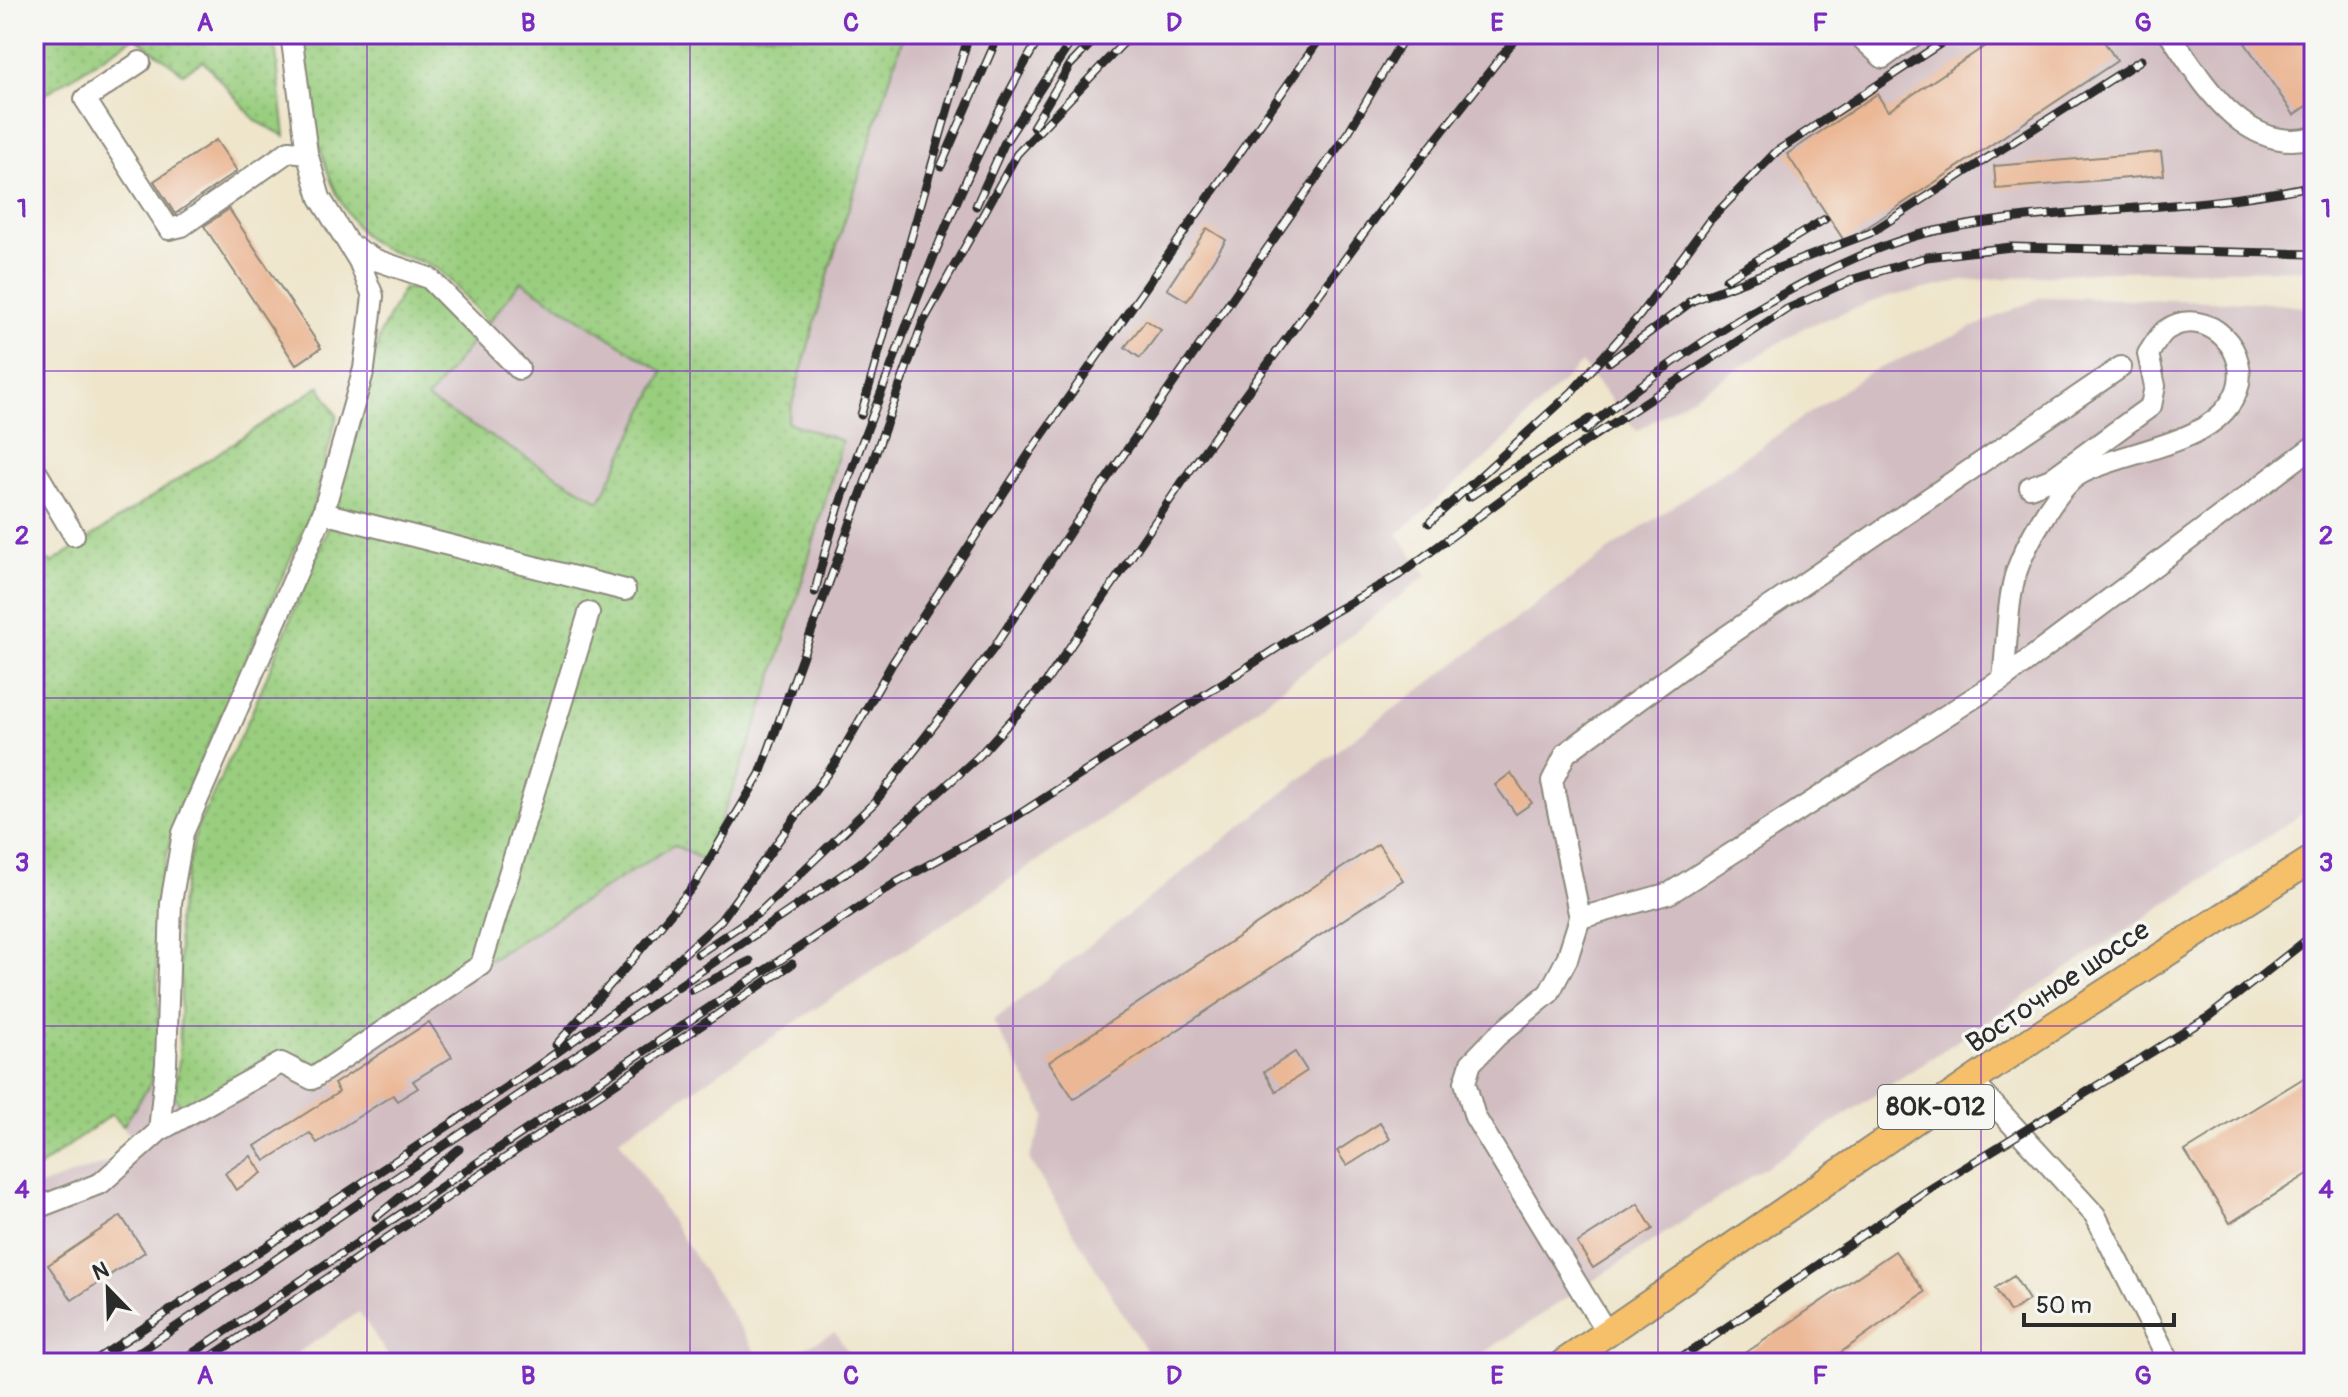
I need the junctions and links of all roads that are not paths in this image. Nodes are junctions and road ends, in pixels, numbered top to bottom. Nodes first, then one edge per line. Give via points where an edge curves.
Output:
1 (291, 34) edge
2 (1857, 34) edge
3 (1916, 34) edge
4 (2170, 34) edge
5 (140, 62) dead end
6 (2314, 137) edge
7 (307, 153) junction
8 (348, 243) junction
9 (2121, 367) dead end
10 (519, 369) dead end
11 (2314, 446) edge
12 (34, 468) edge
13 (2030, 487) dead end
14 (323, 513) junction
15 (74, 535) dead end
16 (625, 590) dead end
17 (589, 613) dead end
18 (2003, 679) junction
19 (2314, 858) edge
20 (1580, 918) junction
21 (1973, 1082) junction
22 (159, 1131) junction
23 (34, 1209) edge
24 (1607, 1333) junction
25 (1563, 1363) edge
26 (2170, 1363) edge

1 - 7 street
2 - 3 street via 1883,58
4 - 6 street via 2223,108 2270,139 2293,143
5 - 7 street via 85,99 169,229 182,226 289,151
7 - 8 street via 320,198
8 - 10 street via 376,260 429,278
8 - 14 street via 373,296 364,369
9 - 20 street via 1708,649 1566,753 1552,781
11 - 18 street
12 - 15 street
13 - 18 street via 2051,479 2151,406 2155,386 2148,354 2164,331 2190,320 2212,326 2228,340 2239,362 2236,395 2215,421 2160,447 2079,474 2056,497 2016,570
14 - 16 street
14 - 22 street via 183,833 171,903
17 - 22 street via 481,965 312,1079 281,1063
18 - 20 street via 1670,893
19 - 21 main road, Восточное шоссе / 80К-012
20 - 24 street via 1549,993 1471,1063 1465,1082 1475,1117
21 - 24 main road, Восточное шоссе / 80К-012
21 - 26 street via 2095,1215
22 - 23 street via 101,1183
24 - 25 main road, Восточное шоссе / 80К-012

